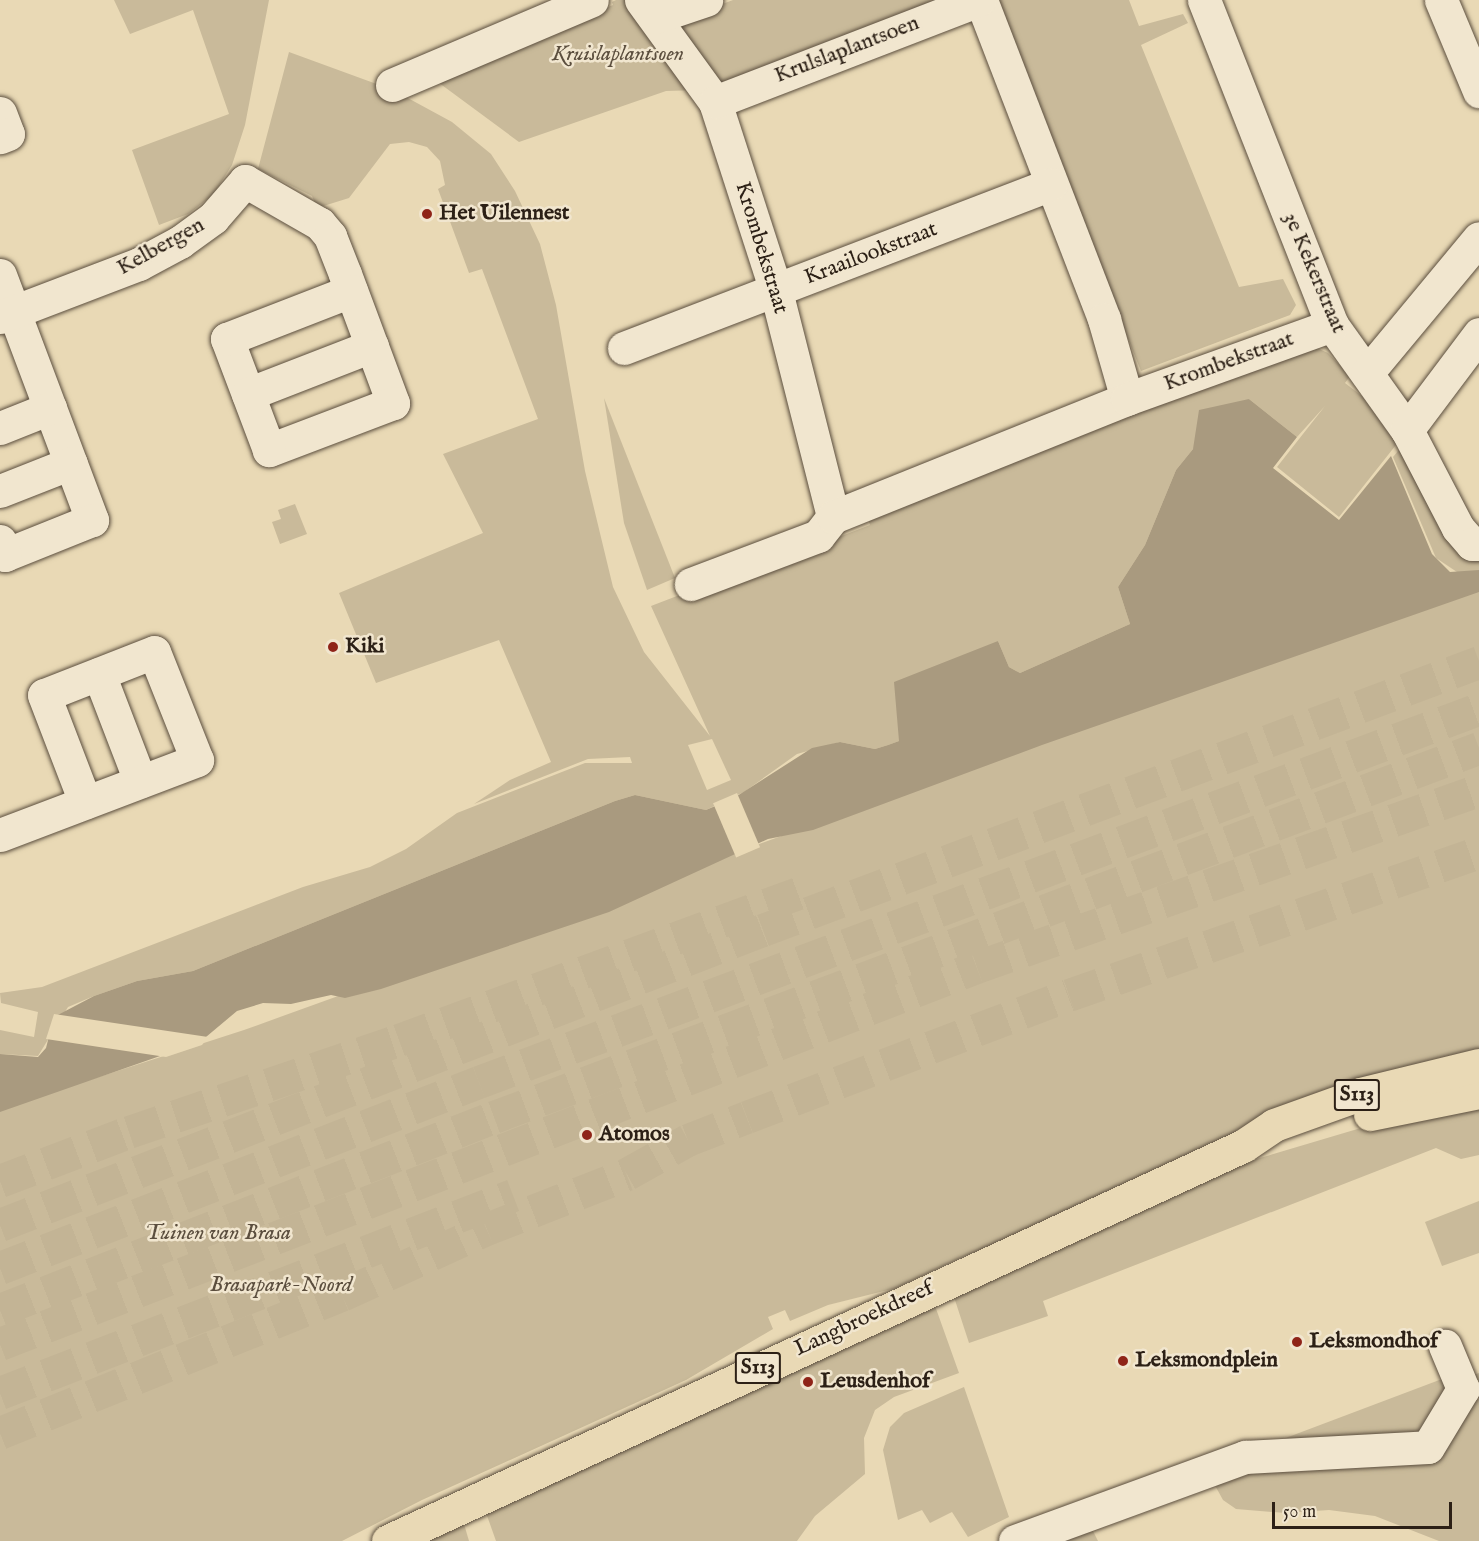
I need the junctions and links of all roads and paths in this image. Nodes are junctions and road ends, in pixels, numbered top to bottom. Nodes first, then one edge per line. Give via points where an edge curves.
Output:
1 (592, 0) edge
2 (706, 0) edge
3 (980, 0) edge
4 (1204, 0) edge
5 (1441, 0) edge
6 (648, 8) edge
7 (392, 85) dead end
8 (1479, 91) edge
9 (715, 102) junction
10 (0, 113) edge
11 (0, 137) edge
12 (1050, 184) junction
13 (1479, 238) edge
14 (0, 275) edge
15 (351, 291) junction
16 (776, 291) junction
17 (7, 314) edge
18 (1332, 325) junction
19 (1479, 334) edge
20 (372, 346) junction
21 (624, 348) dead end
22 (1367, 373) junction
23 (248, 394) junction
24 (1127, 399) junction
25 (50, 408) junction
26 (0, 428) edge
27 (1407, 430) junction
28 (71, 463) junction
29 (0, 491) edge
30 (833, 517) junction
31 (1468, 536) edge
32 (0, 541) edge
33 (691, 584) dead end
34 (99, 674) junction
35 (140, 781) junction
36 (85, 802) junction
37 (0, 835) edge
38 (1479, 1065) edge
39 (1479, 1092) edge
40 (1243, 1146) junction
41 (1445, 1346) dead end
42 (1027, 1537) edge
43 (388, 1541) edge

1 - 7 street
2 - 6 street
3 - 9 street, Krulslaplantsoen
3 - 12 street
4 - 18 street, 3e Kekerstraat
5 - 8 street
6 - 9 street, Krombekstraat
9 - 16 street, Krombekstraat
10 - 11 street via 8,134
12 - 16 street, Kraailookstraat
12 - 24 street via 1104,319
13 - 22 street
14 - 17 street
15 - 17 street, Kelbergen via 330,236 320,224 245,181 213,218 180,242 139,264
15 - 20 street, Kelbergen
15 - 23 street, Kelbergen via 227,339
16 - 21 street, Kraailookstraat
16 - 30 street, Krombekstraat
17 - 25 street
18 - 22 street, 3e Kekerstraat
18 - 24 street, Krombekstraat
19 - 27 street
20 - 23 street
20 - 23 street, Kelbergen via 393,403 269,450
22 - 27 street, 3e Kekerstraat
24 - 30 street, Krombekstraat
25 - 26 street
25 - 28 street
27 - 31 street, 3e Kekerstraat
28 - 29 street
28 - 32 street via 92,520 5,555
30 - 33 street, Krombekstraat via 818,536
34 - 35 street
34 - 35 street via 154,652 197,760
34 - 36 street via 44,695
35 - 36 street
36 - 37 street
38 - 40 main road, Langbroekdreef / S113 via 1360,1094 1274,1125
39 - 40 main road, Langbroekdreef / S113 via 1334,1123 1279,1141
40 - 43 main road, Langbroekdreef / S113
41 - 42 street via 1463,1389 1428,1447 1245,1457

